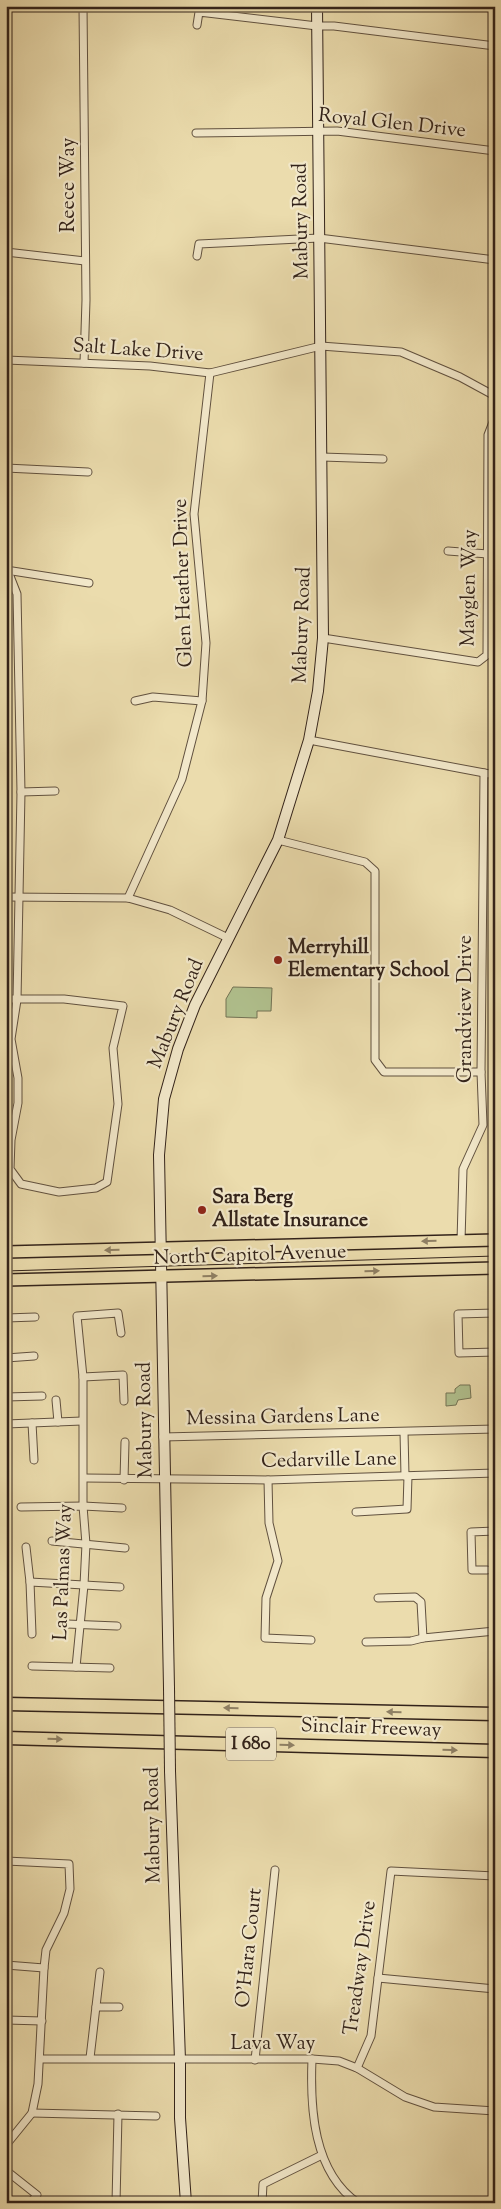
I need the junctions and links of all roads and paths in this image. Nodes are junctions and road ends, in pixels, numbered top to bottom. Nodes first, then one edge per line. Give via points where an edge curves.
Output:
1 (83, 6) edge
2 (317, 6) edge
3 (197, 25) dead end
4 (317, 26) junction
5 (495, 46) edge
6 (318, 130) junction
7 (196, 133) dead end
8 (495, 151) edge
9 (319, 238) junction
10 (6, 252) edge
11 (197, 256) dead end
12 (495, 260) edge
13 (86, 261) junction
14 (321, 346) junction
15 (6, 360) edge
16 (84, 363) junction
17 (210, 373) junction
18 (495, 396) edge
19 (495, 416) edge
20 (322, 457) junction
21 (383, 459) dead end
22 (6, 468) edge
23 (88, 472) dead end
24 (448, 551) dead end
25 (488, 554) junction
26 (7, 568) edge
27 (89, 583) dead end
28 (323, 638) junction
29 (202, 701) junction
30 (135, 702) dead end
31 (309, 740) junction
32 (484, 773) junction
33 (495, 775) edge
34 (54, 791) dead end
35 (21, 792) junction
36 (278, 840) junction
37 (6, 897) edge
38 (19, 897) junction
39 (128, 898) junction
40 (228, 938) junction
41 (6, 999) edge
42 (18, 1000) junction
43 (481, 1072) junction
44 (495, 1240) edge
45 (462, 1241) junction
46 (161, 1248) junction
47 (6, 1252) edge
48 (495, 1268) edge
49 (161, 1277) junction
50 (6, 1280) edge
51 (495, 1313) edge
52 (35, 1317) dead end
53 (6, 1318) edge
54 (121, 1333) dead end
55 (495, 1352) edge
56 (34, 1356) dead end
57 (6, 1358) edge
58 (83, 1377) junction
59 (42, 1396) dead end
60 (6, 1397) edge
61 (56, 1400) dead end
62 (124, 1401) dead end
63 (82, 1421) junction
64 (58, 1422) junction
65 (32, 1423) junction
66 (6, 1424) edge
67 (495, 1429) edge
68 (404, 1432) junction
69 (163, 1437) junction
70 (125, 1442) dead end
71 (34, 1460) dead end
72 (494, 1473) edge
73 (406, 1476) junction
74 (84, 1478) junction
75 (124, 1480) junction
76 (164, 1480) junction
77 (268, 1480) junction
78 (495, 1498) edge
79 (83, 1506) junction
80 (21, 1507) dead end
81 (122, 1508) dead end
82 (356, 1512) dead end
83 (495, 1531) edge
84 (52, 1542) dead end
85 (86, 1544) junction
86 (26, 1547) dead end
87 (125, 1548) dead end
88 (487, 1570) dead end
89 (30, 1582) junction
90 (84, 1585) junction
91 (120, 1587) dead end
92 (378, 1598) dead end
93 (67, 1624) dead end
94 (80, 1625) junction
95 (117, 1626) dead end
96 (495, 1631) edge
97 (32, 1634) dead end
98 (423, 1638) junction
99 (312, 1640) dead end
100 (366, 1642) dead end
101 (32, 1666) dead end
102 (76, 1667) junction
103 (110, 1668) dead end
104 (6, 1704) edge
105 (495, 1714) edge
106 (6, 1738) edge
107 (495, 1751) edge
108 (6, 1860) edge
109 (275, 1870) dead end
110 (495, 1876) edge
111 (6, 1965) edge
112 (44, 1968) junction
113 (100, 1972) dead end
114 (378, 1978) junction
115 (495, 1989) edge
116 (96, 2007) junction
117 (120, 2007) dead end
118 (6, 2020) edge
119 (42, 2021) junction
120 (90, 2058) junction
121 (40, 2059) junction
122 (312, 2059) junction
123 (180, 2060) junction
124 (255, 2060) junction
125 (357, 2068) junction
126 (495, 2111) edge
127 (32, 2113) junction
128 (118, 2114) junction
129 (156, 2116) dead end
130 (6, 2145) edge
131 (322, 2155) junction
132 (8, 2172) dead end
133 (183, 2174) junction
134 (30, 2203) edge
135 (116, 2203) edge
136 (178, 2203) edge
137 (186, 2203) edge
138 (262, 2203) edge
139 (358, 2203) edge

1 - 13 street, Reece Way
2 - 4 main road, Mabury Road
3 - 4 street via 199,12
4 - 5 street
4 - 6 main road, Mabury Road
6 - 7 street, Royal Glen Drive
6 - 8 street, Royal Glen Drive
6 - 9 main road, Mabury Road
9 - 11 street via 199,244
9 - 12 street
9 - 14 main road, Mabury Road
10 - 13 street
13 - 16 street, Reece Way
14 - 17 street, Salt Lake Drive
14 - 18 street, Salt Lake Drive via 401,352
14 - 20 main road, Mabury Road
15 - 16 street, Salt Lake Drive
16 - 17 street, Salt Lake Drive
17 - 29 street, Glen Heather Drive via 194,514 206,642
19 - 25 street, Mayglen Way via 488,435
20 - 21 street
20 - 28 main road, Mabury Road
22 - 23 street
24 - 25 street
25 - 28 street, Mayglen Way via 487,654 478,662
26 - 27 street
26 - 35 street via 17,594
28 - 31 main road, Mabury Road
29 - 30 street via 153,697
29 - 39 street, Glen Heather Drive via 182,779
31 - 32 street
31 - 36 main road, Mabury Road
32 - 33 street
32 - 43 street, Grandview Drive
34 - 35 street
35 - 38 street
36 - 40 main road, Mabury Road
36 - 43 street via 365,862 375,871 375,1060 378,1066 384,1072
37 - 38 street
38 - 39 street
38 - 42 street
39 - 40 street via 170,910
40 - 46 main road, Mabury Road via 195,1005 164,1099 159,1155
41 - 42 street
42 - 42 street via 64,999 123,1006 113,1048 116,1122 107,1182 100,1186 78,1191 43,1190 21,1184 10,1169 18,1103 18,1078 11,1039
43 - 45 street, Grandview Drive via 483,1125 463,1169
44 - 45 main road, North Capitol Avenue
45 -> 46 main road, North Capitol Avenue
46 -> 47 main road, North Capitol Avenue
46 - 49 main road, Mabury Road
49 -> 48 main road, North Capitol Avenue
49 - 50 main road, North Capitol Avenue
49 - 69 main road, Mabury Road
51 - 55 street via 458,1314 458,1353
52 - 53 street
54 - 58 street, Las Palmas Way via 118,1314 78,1316
56 - 57 street
58 - 62 street via 123,1375
58 - 63 street, Las Palmas Way
59 - 60 street
61 - 64 street
63 - 64 street
63 - 74 street, Las Palmas Way
64 - 65 street
65 - 66 street
65 - 71 street
67 - 68 street, Messina Gardens Lane
68 - 69 street, Messina Gardens Lane
68 - 73 street, Messina Gardens Lane
69 - 76 main road, Mabury Road
70 - 75 street
72 - 73 street, Cedarville Lane
72 - 78 street
73 - 77 street, Cedarville Lane
73 - 82 street, Messina Gardens Lane via 407,1510
74 - 75 street, Las Palmas Way
74 - 79 street, Las Palmas Way
75 - 76 street, Las Palmas Way
76 - 77 street, Cedarville Lane
76 - 123 main road, Mabury Road, bridge
77 - 99 street via 269,1523 278,1561 266,1598 265,1638
79 - 80 street
79 - 81 street
79 - 85 street, Las Palmas Way
83 - 88 street via 471,1532 472,1570
84 - 85 street
85 - 87 street
85 - 90 street, Las Palmas Way
86 - 89 street
89 - 90 street
89 - 97 street
90 - 91 street
90 - 94 street, Las Palmas Way
92 - 98 street via 415,1597 421,1602
93 - 94 street
94 - 95 street
94 - 102 street, Las Palmas Way
96 - 98 street
98 - 100 street
101 - 102 street, Las Palmas Way
102 - 103 street, Las Palmas Way
105 -> 104 highway, Sinclair Freeway / I 680
106 -> 107 highway, Sinclair Freeway / I 680
108 - 112 street via 69,1864 70,1889 64,1913 46,1950
109 - 124 street, O'Hara Court
110 - 114 street, Treadway Drive via 391,1871
111 - 112 street
112 - 119 street
113 - 116 street
114 - 115 street
114 - 125 street, Treadway Drive via 371,2036
116 - 117 street
116 - 120 street
118 - 119 street
119 - 121 street
120 - 121 street, Lava Way
120 - 123 street, Lava Way
121 - 127 street
122 - 124 street, Lava Way
122 - 125 street, Lava Way via 339,2061
122 - 131 street via 312,2100
123 - 124 street, Lava Way
123 - 133 main road, Mabury Road
125 - 126 street, Lava Way via 404,2097 434,2107
127 - 128 street
127 - 130 street
128 - 129 street
128 - 135 street
131 - 138 street via 263,2184
131 - 139 street via 334,2176
132 - 134 street via 37,2195
133 - 136 main road, Mabury Road
133 - 137 main road, Mabury Road

